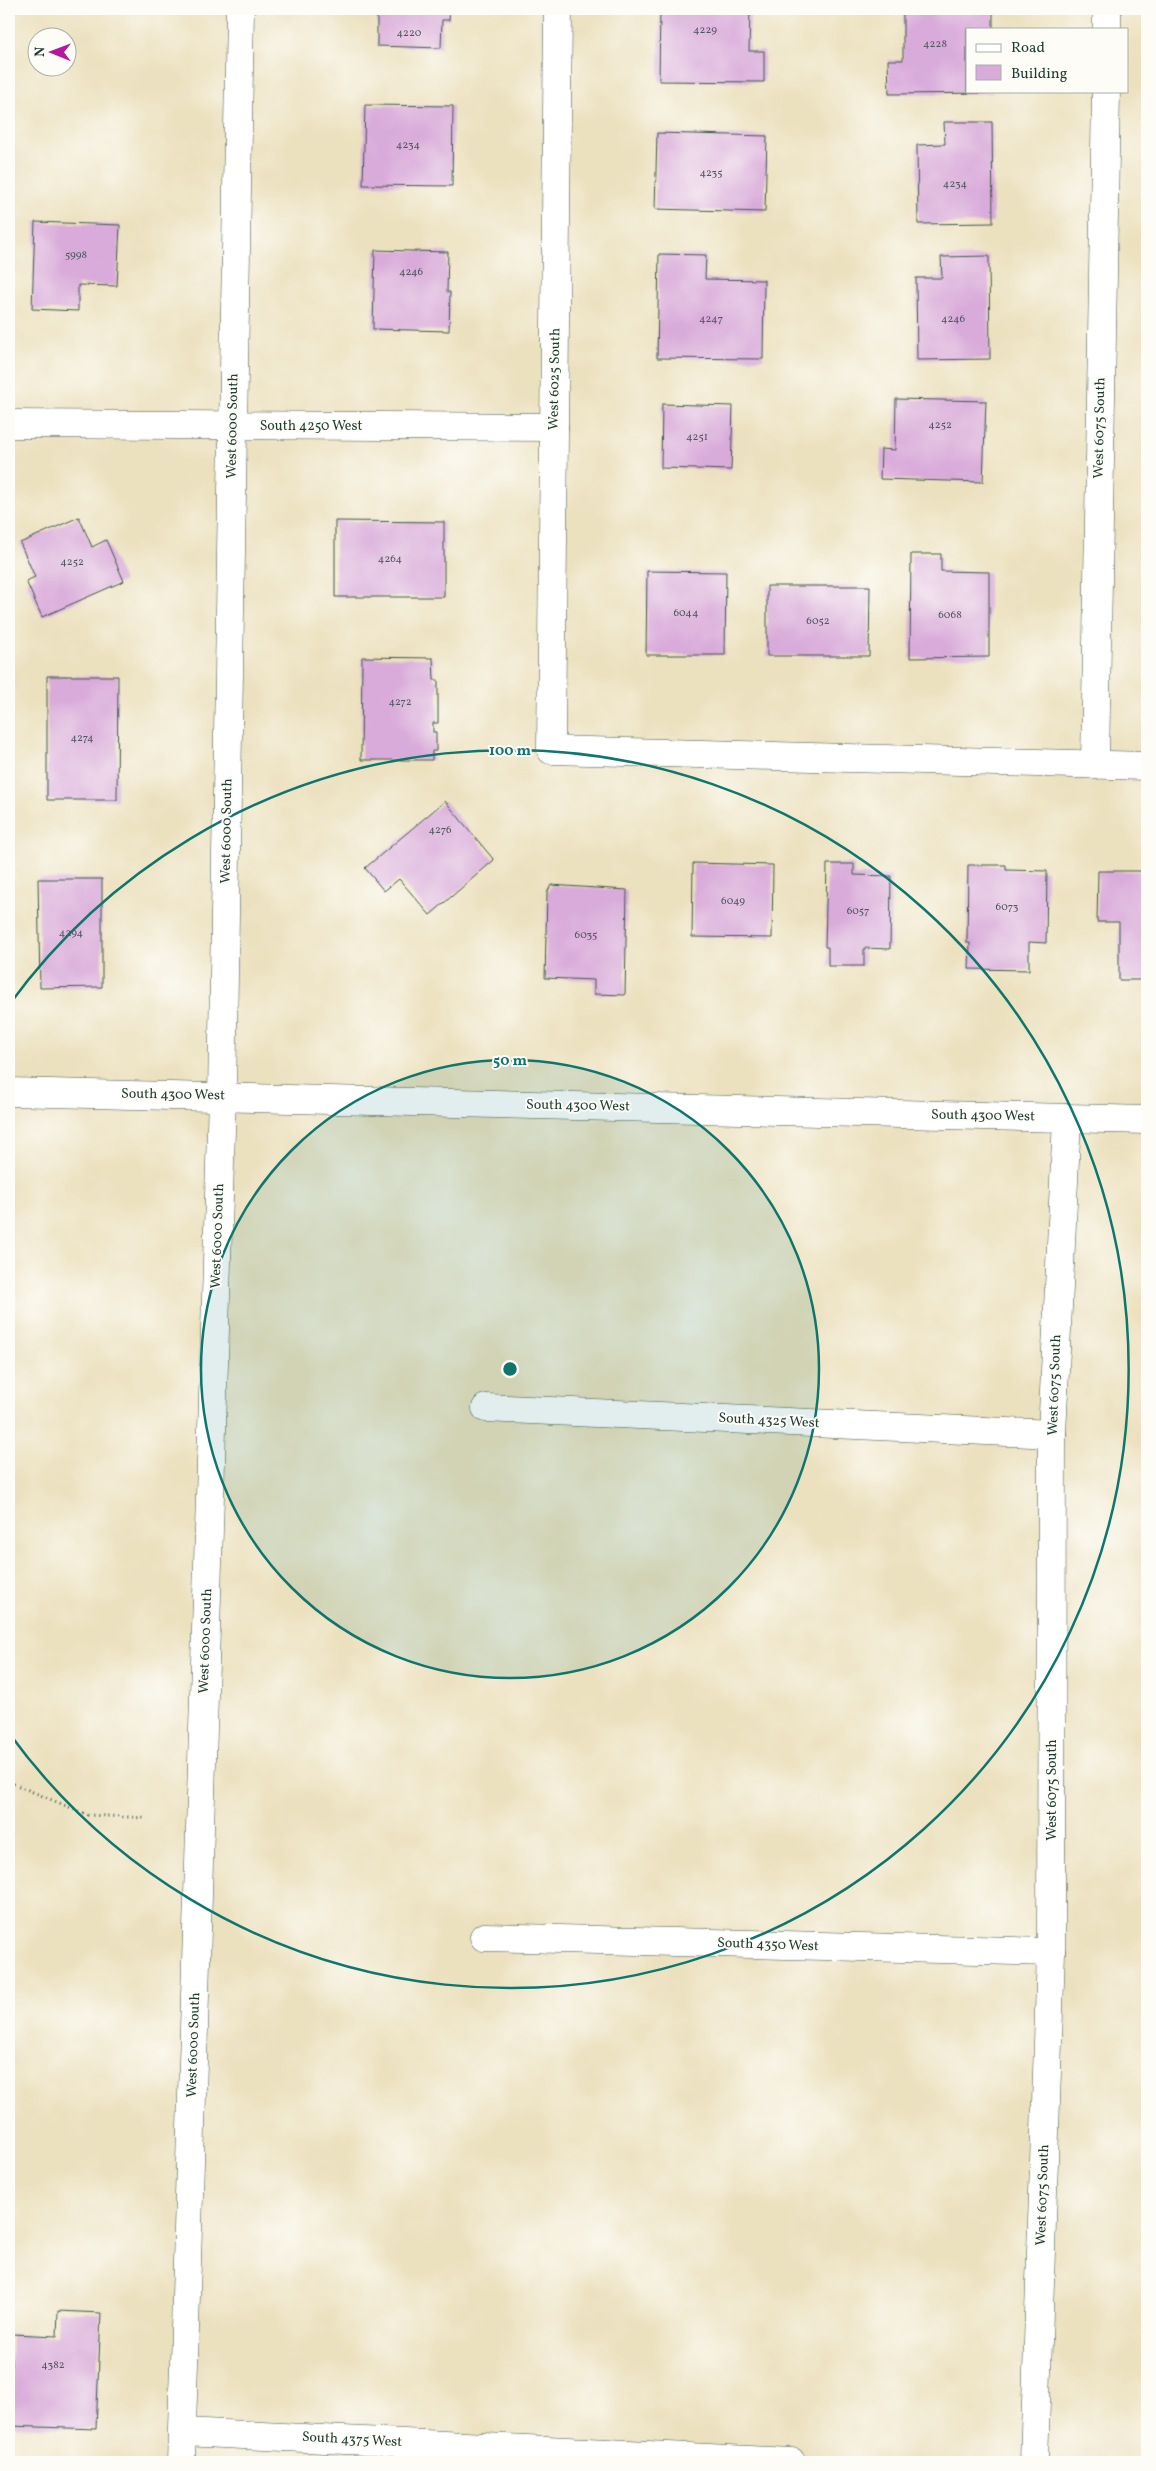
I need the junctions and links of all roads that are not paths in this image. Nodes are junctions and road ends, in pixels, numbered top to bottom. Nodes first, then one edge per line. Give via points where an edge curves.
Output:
1 (240, 9) edge
2 (558, 9) edge
3 (1107, 9) edge
4 (1107, 28) edge
5 (1106, 92) edge
6 (9, 424) edge
7 (233, 425) junction
8 (554, 427) junction
9 (1095, 765) junction
10 (1147, 766) edge
11 (9, 1092) edge
12 (222, 1096) junction
13 (1067, 1118) junction
14 (1147, 1120) edge
15 (486, 1408) dead end
16 (1052, 1434) junction
17 (484, 1937) dead end
18 (1051, 1952) junction
19 (183, 2432) junction
20 (181, 2462) edge
21 (792, 2462) edge
22 (1034, 2462) edge

1 - 7 street, West 6000 South
2 - 8 street, West 6025 South
3 - 4 street
5 - 9 street, West 6075 South
6 - 7 street, South 4250 West
7 - 8 street, South 4250 West
7 - 12 street, West 6000 South
8 - 9 street, West 6025 South via 551,750
9 - 10 street
11 - 12 street, South 4300 West
12 - 13 street, South 4300 West
12 - 19 street, West 6000 South
13 - 14 street, South 4300 West
13 - 16 street, West 6075 South
15 - 16 street, South 4325 West
16 - 18 street, West 6075 South
17 - 18 street, South 4350 West
18 - 22 street, West 6075 South
19 - 20 street, West 6000 South
19 - 21 street, South 4375 West

